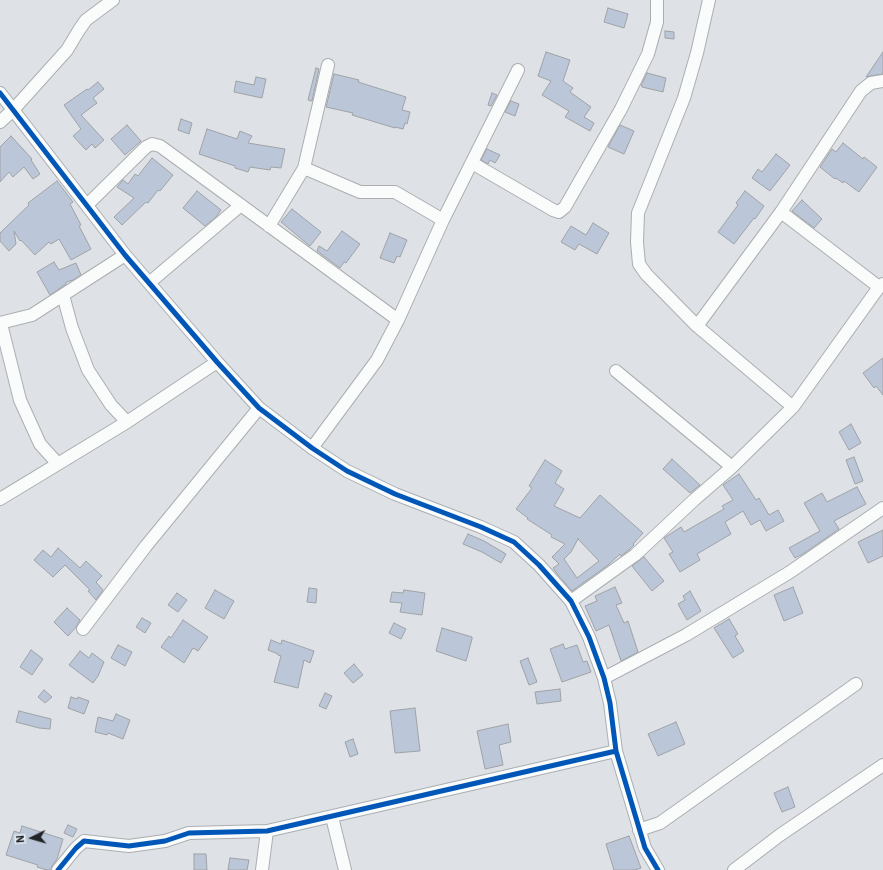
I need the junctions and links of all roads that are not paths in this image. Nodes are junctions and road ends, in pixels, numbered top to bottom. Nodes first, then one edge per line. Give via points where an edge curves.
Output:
1 (113, 0) edge
2 (657, 0) edge
3 (710, 0) edge
4 (328, 65) dead end
5 (518, 70) dead end
6 (883, 81) edge
7 (0, 93) edge
8 (13, 110) junction
9 (0, 122) edge
10 (472, 163) junction
11 (304, 168) junction
12 (241, 205) junction
13 (87, 206) junction
14 (781, 212) junction
15 (443, 220) junction
16 (269, 226) junction
17 (125, 254) junction
18 (149, 283) junction
19 (881, 286) edge
20 (63, 295) junction
21 (398, 320) junction
22 (1, 324) edge
23 (697, 326) junction
24 (217, 362) junction
25 (616, 371) dead end
26 (793, 407) junction
27 (258, 408) junction
28 (126, 422) junction
29 (312, 448) junction
30 (58, 464) junction
31 (732, 467) junction
32 (0, 499) edge
33 (883, 508) edge
34 (572, 601) junction
35 (83, 629) dead end
36 (604, 678) junction
37 (856, 684) dead end
38 (616, 751) junction
39 (883, 765) edge
40 (332, 817) junction
41 (639, 830) junction
42 (267, 831) junction
43 (58, 870) edge
44 (262, 870) edge
45 (345, 870) edge
46 (658, 870) edge
47 (734, 870) edge

1 - 8 street via 86,20 67,50
2 - 10 street via 657,22 648,54 621,109 560,212
3 - 23 street via 684,98 638,213 639,264
4 - 11 street
5 - 10 street
6 - 14 street via 871,83 861,91
7 - 8 street
8 - 9 street
8 - 13 street
10 - 15 street
11 - 15 street via 360,192 395,192
11 - 16 street
12 - 13 street via 160,146 152,144
12 - 16 street
12 - 18 street
13 - 17 street
14 - 19 street
14 - 23 street
15 - 21 street
16 - 21 street
17 - 18 street
17 - 20 street
18 - 24 street
19 - 26 street
20 - 22 street via 32,315
20 - 28 street via 88,370 111,405
21 - 29 street via 377,360
22 - 30 street via 20,400 40,444
23 - 26 street
24 - 27 street
24 - 28 street
25 - 31 street
26 - 31 street
27 - 29 street
27 - 35 street via 146,546
28 - 30 street
29 - 34 street via 347,471 395,494 514,542
30 - 32 street
31 - 34 street via 635,556
33 - 36 street via 790,572 686,635
34 - 36 street
36 - 38 street
37 - 41 street via 660,823
38 - 40 street
38 - 41 street
39 - 47 street via 780,835
40 - 42 street
40 - 45 street
41 - 46 street via 645,848
42 - 43 street via 189,833 129,846 84,841
42 - 44 street

